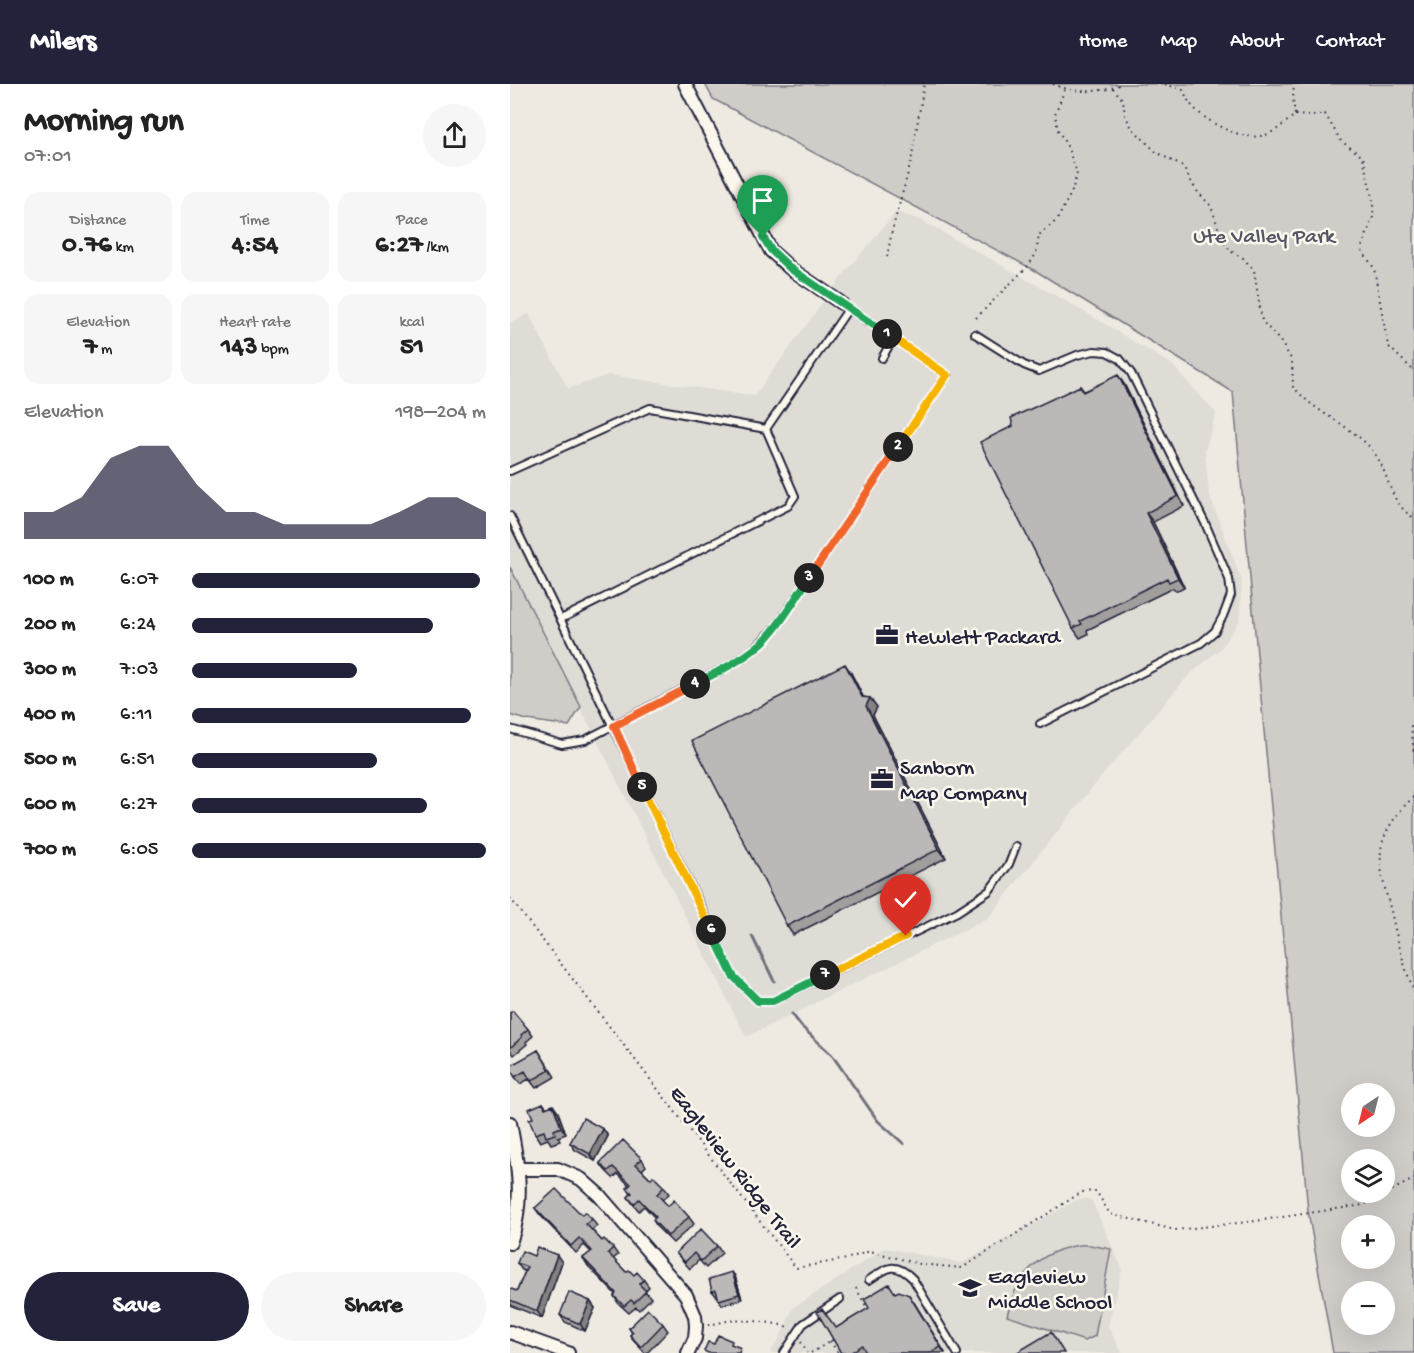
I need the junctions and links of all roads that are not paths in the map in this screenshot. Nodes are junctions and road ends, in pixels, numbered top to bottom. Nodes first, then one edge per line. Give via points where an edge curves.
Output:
1 (685, 84) edge
2 (845, 306) junction
3 (975, 334) dead end
4 (893, 339) junction
5 (882, 358) dead end
6 (766, 429) junction
7 (510, 471) edge
8 (510, 516) edge
9 (561, 619) junction
10 (1040, 724) dead end
11 (614, 726) junction
12 (510, 729) edge
13 (1016, 846) dead end
14 (510, 1123) edge
15 (519, 1169) junction
16 (510, 1243) edge
17 (869, 1280) dead end
18 (840, 1299) dead end
19 (510, 1332) edge
20 (568, 1353) edge
21 (688, 1353) edge
22 (784, 1353) edge
23 (957, 1353) edge

1 - 2 street via 771,250 791,269
2 - 4 lane
2 - 6 lane
3 - 10 lane via 1039,370 1094,351 1120,359 1140,390 1229,579 1231,596 1223,616 1201,644
4 - 5 lane
4 - 11 lane via 947,375 776,627 751,652
6 - 7 lane via 650,408
6 - 9 lane via 795,496 788,506
8 - 9 lane
9 - 11 lane
11 - 12 lane via 585,740 562,744
11 - 13 lane via 733,976 758,1001 773,1001 957,912 988,891 1009,864
14 - 15 street
15 - 16 street via 519,1204
15 - 21 street via 558,1169 590,1186 686,1295 696,1326
17 - 23 lane via 886,1268 906,1272
18 - 22 lane via 809,1319
19 - 20 street

